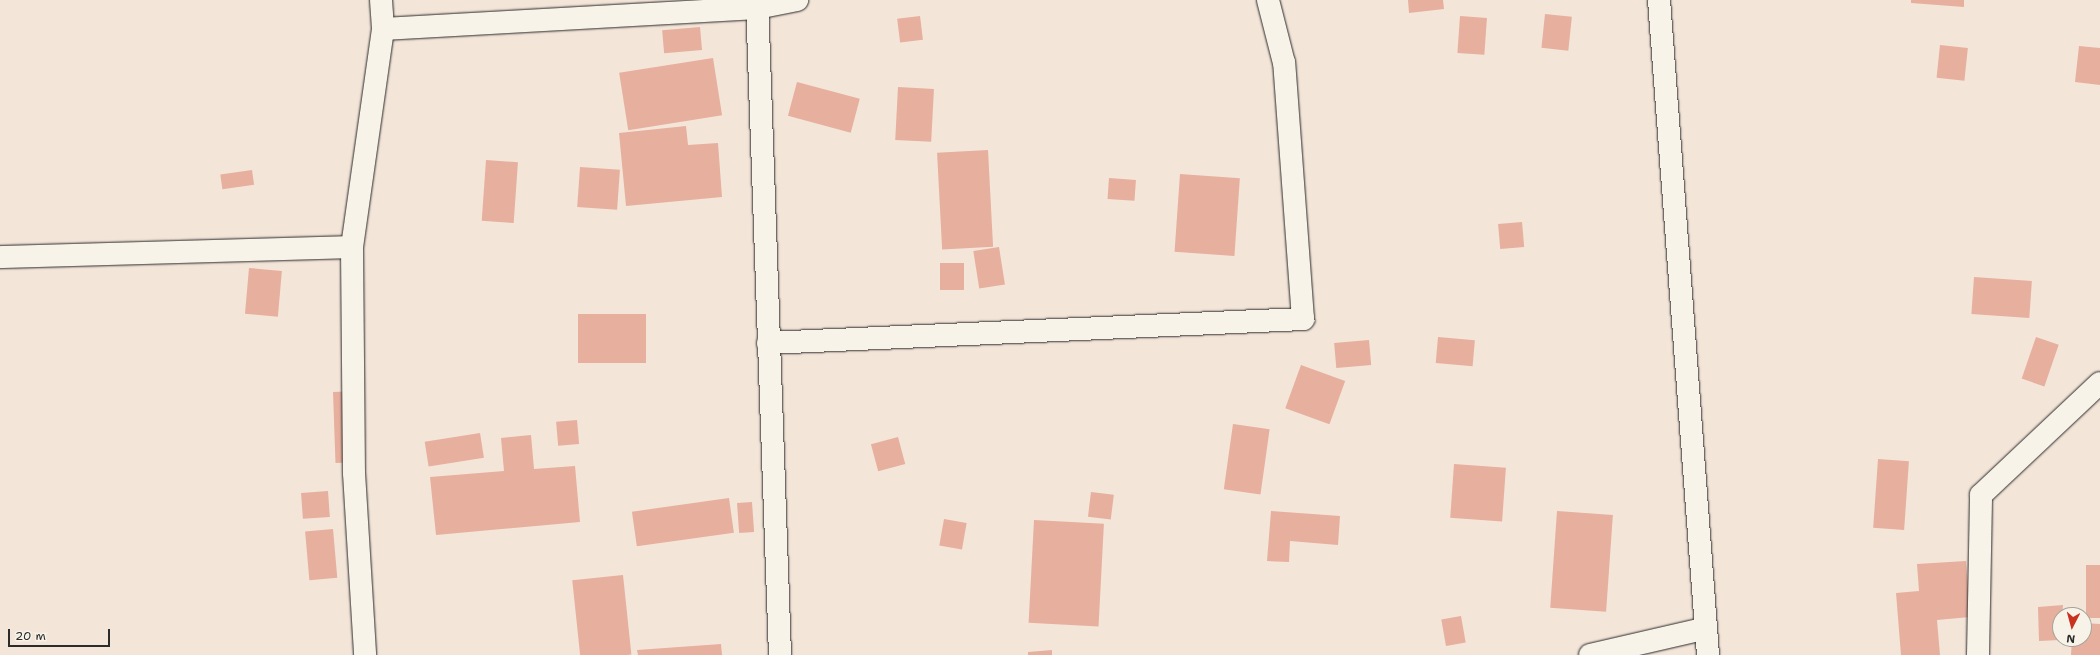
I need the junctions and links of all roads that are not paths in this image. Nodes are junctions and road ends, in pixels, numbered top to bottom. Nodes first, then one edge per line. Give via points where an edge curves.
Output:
1 (381, 0) edge
2 (797, 0) edge
3 (1268, 0) edge
4 (1659, 0) edge
5 (757, 4) edge
6 (383, 29) junction
7 (352, 247) junction
8 (0, 257) edge
9 (768, 343) junction
10 (2100, 383) edge
11 (1703, 629) junction
12 (366, 655) edge
13 (780, 655) edge
14 (1590, 655) edge
15 (1708, 655) edge
16 (1978, 655) edge

1 - 6 street
2 - 5 street
3 - 9 street via 1284,63 1303,319
4 - 11 street via 1679,247
5 - 6 street
5 - 9 street
6 - 7 street
7 - 8 street
7 - 12 street via 354,473
9 - 13 street
10 - 16 street via 1981,495
11 - 14 street
11 - 15 street

